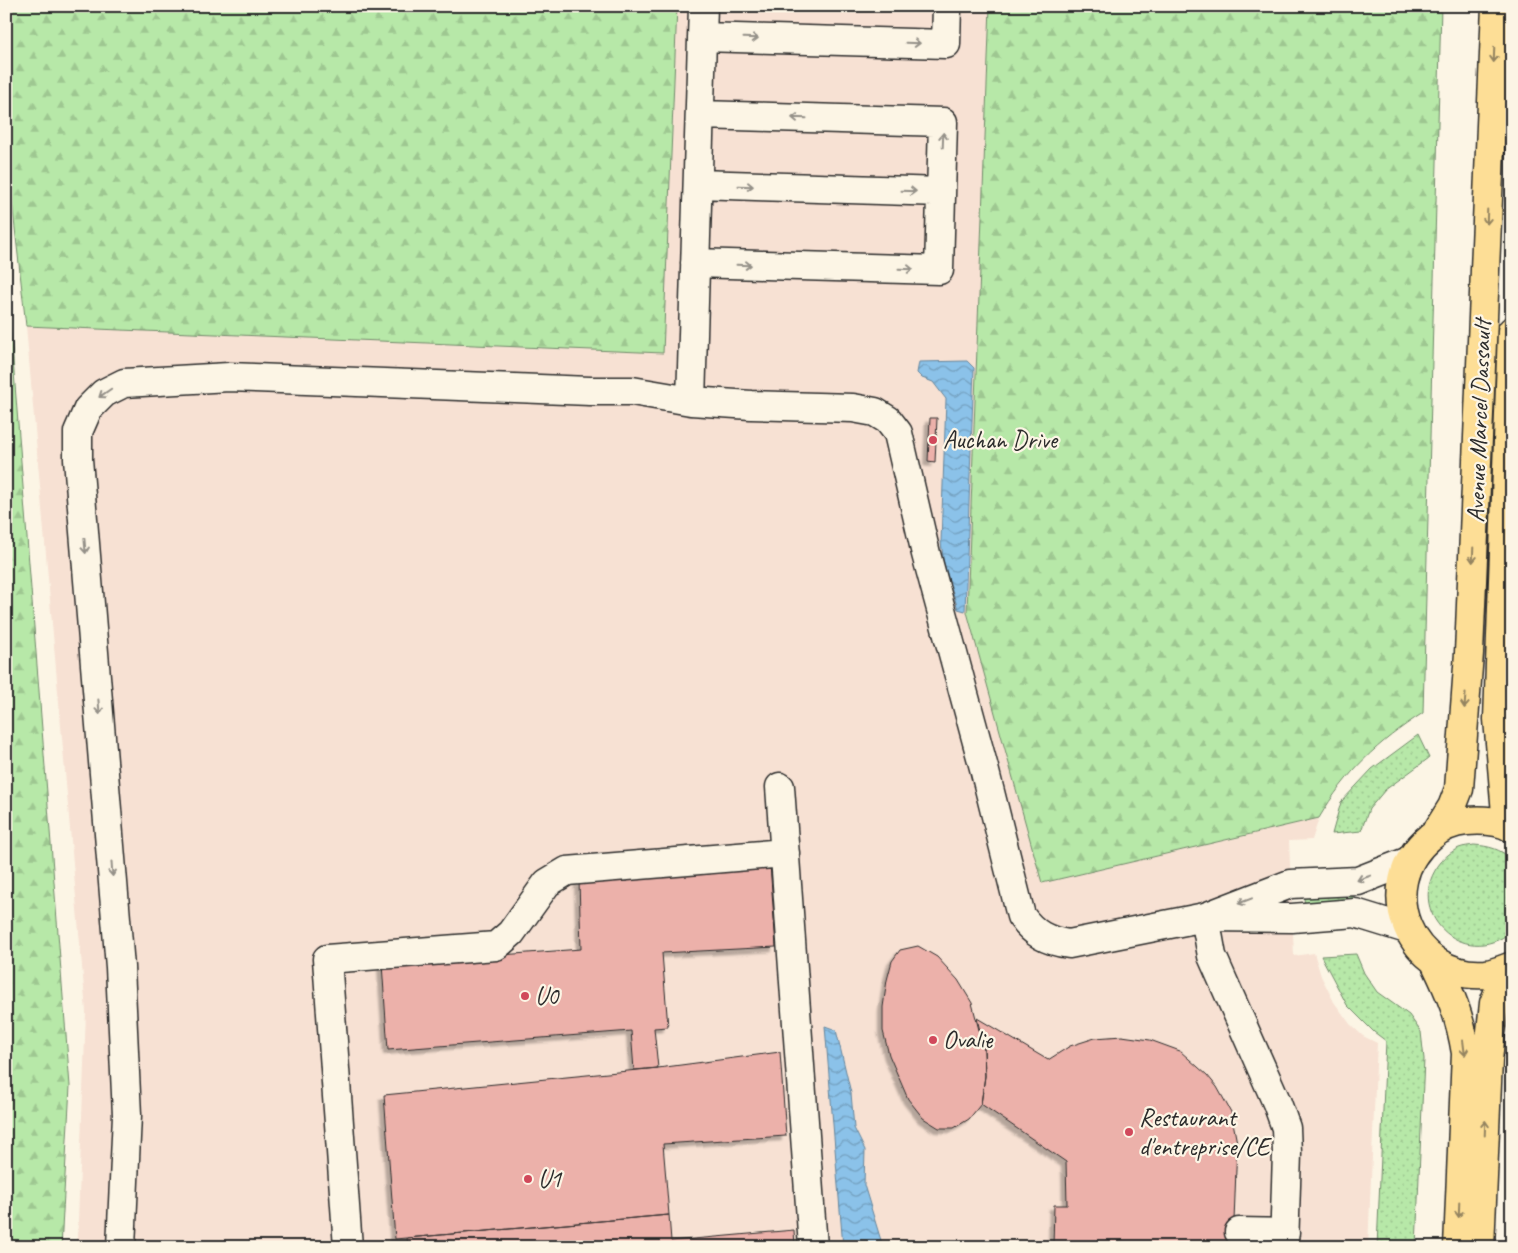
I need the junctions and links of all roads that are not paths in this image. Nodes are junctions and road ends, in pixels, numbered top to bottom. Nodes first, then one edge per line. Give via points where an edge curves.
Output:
1 (703, 6) edge
2 (947, 6) edge
3 (1496, 6) edge
4 (702, 37) junction
5 (700, 114) junction
6 (698, 184) junction
7 (941, 192) junction
8 (695, 263) junction
9 (1512, 331) edge
10 (690, 401) junction
11 (780, 787) dead end
12 (1510, 826) edge
13 (1437, 831) junction
14 (785, 853) junction
15 (1409, 861) junction
16 (1205, 917) junction
17 (1407, 929) junction
18 (1435, 962) junction
19 (1512, 967) edge
20 (1239, 1232) dead end
21 (1284, 1240) edge
22 (121, 1247) edge
23 (348, 1247) edge
24 (813, 1247) edge
25 (1458, 1247) edge
26 (1480, 1247) edge

1 - 4 lane
4 -> 2 lane via 946,44
3 -> 13 main road, Avenue Marcel Dassault via 1469,653 1458,789 1452,807
4 - 5 lane
5 - 6 lane
7 -> 5 lane via 944,122
6 -> 7 lane
6 - 8 lane
8 -> 7 lane via 939,270
8 - 10 lane
9 - 12 main road, Avenue Marcel Dassault via 1498,719
10 - 16 lane via 852,408 875,412 888,420 898,433 1004,853 1022,916 1030,928 1039,936 1069,944
10 -> 22 lane via 632,391 229,377 124,383 104,393 88,408 78,432 78,469 120,967 127,1115
11 - 14 lane
12 - 13 main road via 1484,819 1460,822
13 - 15 main road via 1421,844
14 - 23 lane via 568,871 547,883 510,933 496,946 327,959
14 - 24 lane
15 -> 16 lane via 1358,881 1290,884
15 - 17 main road via 1401,890
16 - 17 lane via 1292,918 1355,913
16 - 21 lane via 1212,956 1286,1128
17 - 18 main road
18 - 19 main road via 1460,972 1487,974
18 -> 25 main road via 1454,1000 1466,1053
26 -> 19 main road via 1488,1060 1494,1003
20 - 21 lane

